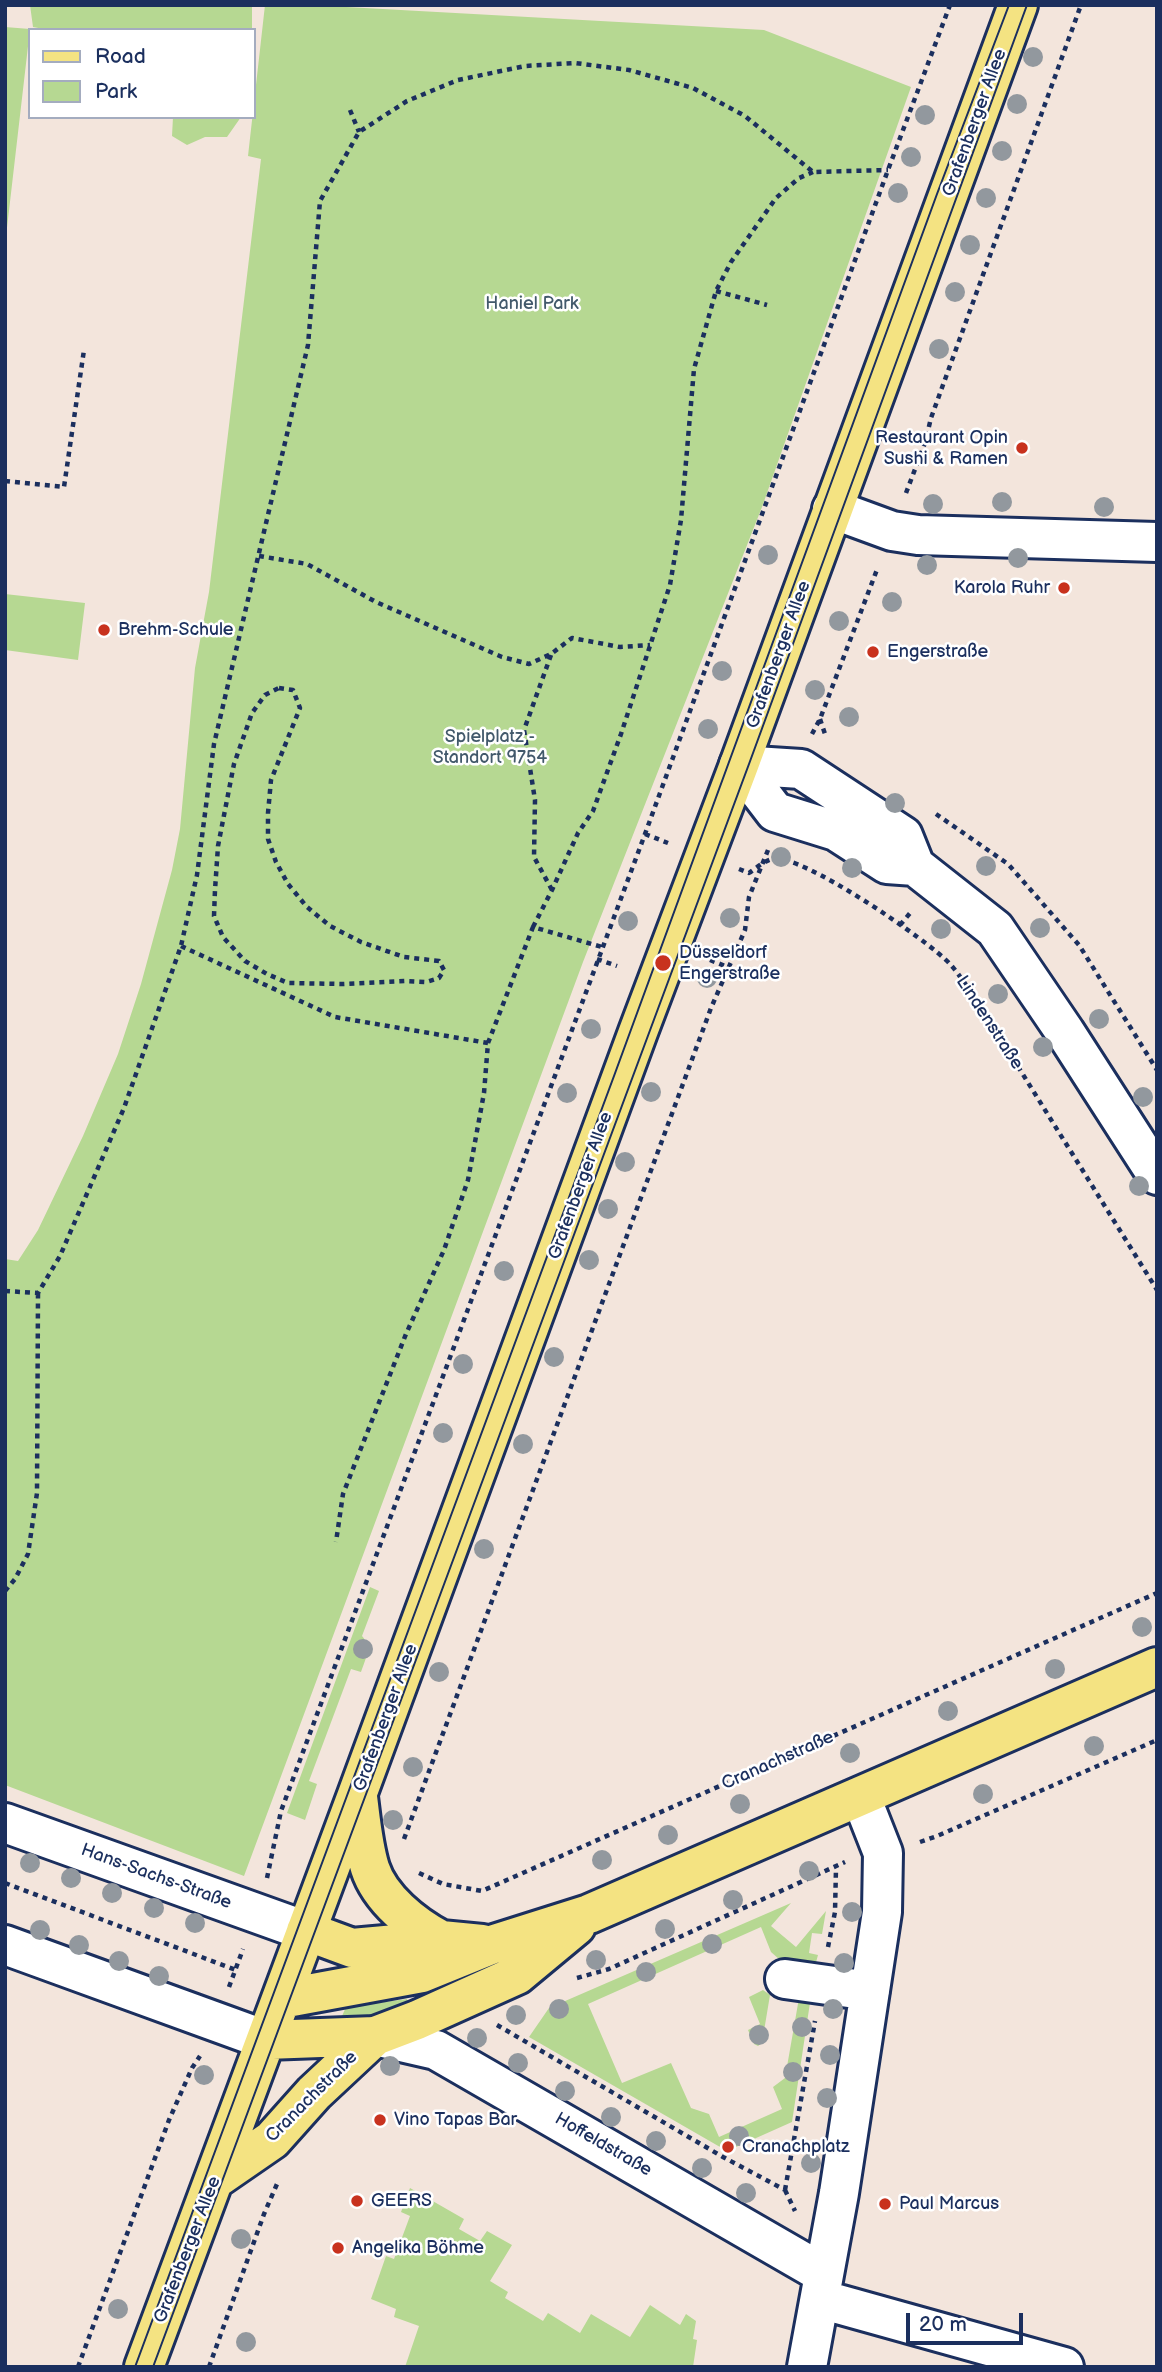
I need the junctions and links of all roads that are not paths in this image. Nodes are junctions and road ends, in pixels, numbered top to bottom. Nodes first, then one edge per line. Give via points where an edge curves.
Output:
1 (1018, 5) edge
2 (832, 509) junction
3 (1157, 542) edge
4 (739, 765) junction
5 (1157, 1175) edge
6 (1157, 1667) edge
7 (358, 1795) junction
8 (861, 1797) junction
9 (5, 1822) edge
10 (589, 1914) junction
11 (306, 1931) junction
12 (441, 1940) junction
13 (5, 1945) edge
14 (491, 1945) junction
15 (803, 1981) road end
16 (870, 1991) junction
17 (281, 1999) junction
18 (374, 2036) junction
19 (266, 2040) junction
20 (214, 2180) junction
21 (822, 2286) junction
22 (144, 2367) edge
23 (807, 2367) edge
24 (1064, 2367) edge

1 - 2 main road, Grafenberger Allee
2 - 3 street via 892,531 918,535
2 - 4 main road, Grafenberger Allee
4 - 5 street via 801,769 903,836 915,866 995,929
4 - 7 main road, Grafenberger Allee
6 - 8 main road, Cranachstraße
7 - 11 main road, Grafenberger Allee
7 - 12 main road, Cranachstraße via 370,1868 380,1889 423,1930
8 - 10 main road, Cranachstraße
8 - 16 street via 884,1853 883,1912
9 - 11 street, Hans-Sachs-Straße
10 - 14 main road, Cranachstraße
10 - 18 main road, Cranachstraße via 517,1975
11 - 12 main road, Cranachstraße via 352,1948
11 - 17 main road, Grafenberger Allee
12 - 14 main road, Cranachstraße
13 - 19 street
14 - 17 main road, Cranachstraße via 422,1973
15 - 16 street
16 - 21 street
17 - 19 main road, Grafenberger Allee
18 - 19 main road, Cranachstraße
18 - 20 main road, Cranachstraße via 272,2140
18 - 21 street, Hoffeldstraße via 436,2050
19 - 20 main road, Grafenberger Allee
20 - 22 main road, Grafenberger Allee
21 - 23 street
21 - 24 street, Hoffeldstraße

